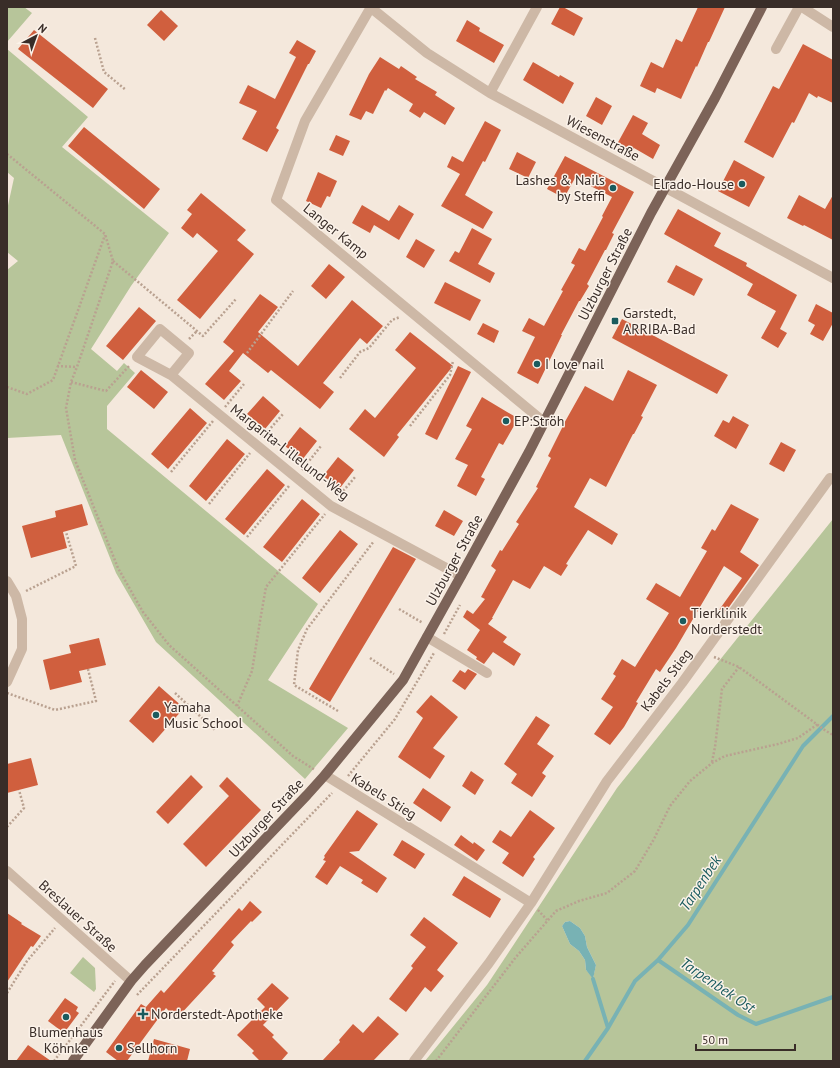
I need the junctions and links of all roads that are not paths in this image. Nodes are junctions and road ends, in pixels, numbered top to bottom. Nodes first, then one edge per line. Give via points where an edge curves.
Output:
1 (371, 7) edge
2 (537, 7) edge
3 (762, 7) edge
4 (800, 7) edge
5 (833, 27) edge
6 (776, 49) dead end
7 (490, 93) junction
8 (665, 187) junction
9 (833, 278) edge
10 (171, 375) junction
11 (544, 422) junction
12 (830, 478) dead end
13 (462, 576) junction
14 (7, 581) edge
15 (430, 633) junction
16 (486, 673) dead end
17 (7, 682) edge
18 (323, 774) junction
19 (7, 871) edge
20 (531, 903) junction
21 (131, 981) junction
22 (73, 1061) edge
23 (414, 1061) edge

1 - 7 street, Wiesenstraße via 427,53
1 - 11 street, Langer Kamp via 305,121 276,200
2 - 7 street
3 - 8 main road, Ulzburger Straße
4 - 5 street
4 - 6 street
7 - 8 street, Wiesenstraße
8 - 9 street, Wiesenstraße
8 - 11 main road, Ulzburger Straße
10 - 10 street, Margarita-Lillelund-Weg via 190,353 160,329 137,357
10 - 13 street, Margarita-Lillelund-Weg via 331,506
11 - 13 main road, Ulzburger Straße
12 - 20 street, Kabels Stieg via 682,683 607,781
13 - 15 main road, Ulzburger Straße
14 - 17 street via 16,596 22,619 22,649
15 - 16 street
15 - 18 main road, Ulzburger Straße via 403,680
18 - 20 street, Kabels Stieg
18 - 21 main road, Ulzburger Straße via 307,796
19 - 21 street, Breslauer Straße
20 - 23 street, Kabels Stieg
21 - 22 main road, Ulzburger Straße

